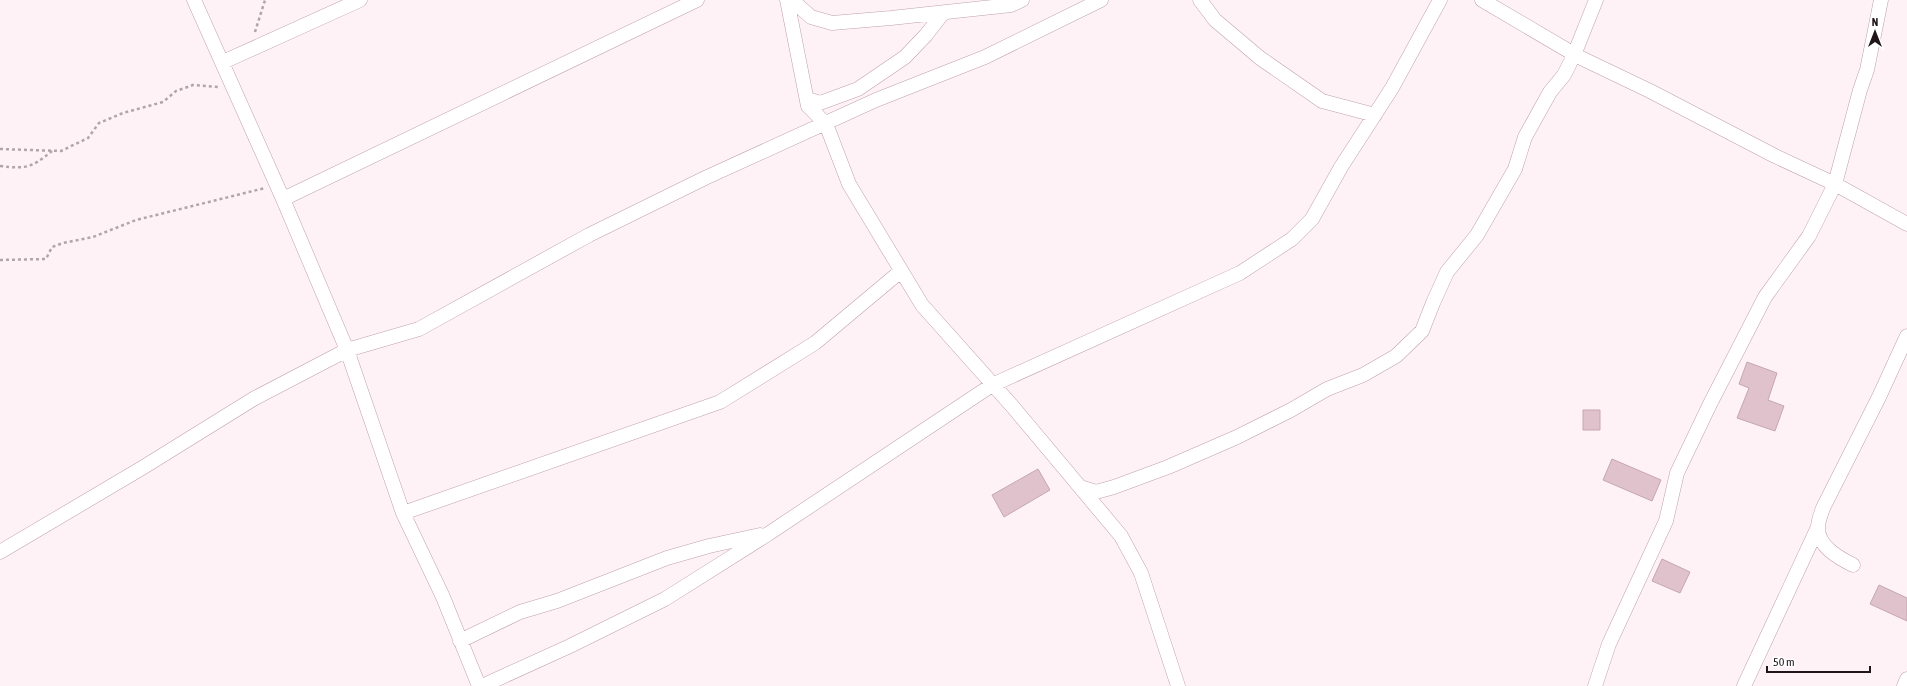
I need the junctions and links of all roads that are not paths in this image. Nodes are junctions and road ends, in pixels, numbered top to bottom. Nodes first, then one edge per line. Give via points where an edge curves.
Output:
1 (194, 0) edge
2 (360, 0) edge
3 (697, 0) edge
4 (787, 0) edge
5 (792, 0) edge
6 (1022, 0) edge
7 (1100, 0) edge
8 (1200, 0) edge
9 (1440, 0) edge
10 (1482, 0) edge
11 (1596, 0) edge
12 (1881, 0) edge
13 (942, 12) junction
14 (1574, 55) junction
15 (223, 62) junction
16 (807, 99) junction
17 (1374, 114) junction
18 (826, 124) junction
19 (1835, 184) junction
20 (283, 199) junction
21 (1907, 224) edge
22 (901, 271) junction
23 (1907, 336) edge
24 (346, 350) junction
25 (992, 385) junction
26 (1080, 487) junction
27 (403, 513) junction
28 (1818, 527) junction
29 (768, 534) junction
30 (0, 552) edge
31 (1853, 566) dead end
32 (460, 641) junction
33 (1907, 679) edge
34 (478, 686) edge
35 (482, 686) edge
36 (1178, 686) edge
37 (1594, 686) edge
38 (1744, 686) edge
39 (1904, 686) edge

1 - 15 street
2 - 15 street
3 - 20 street
4 - 16 street
5 - 13 street via 811,17 832,23
6 - 13 street via 1011,4
7 - 18 street via 985,57 876,100
8 - 17 street via 1216,20 1260,58 1322,101
9 - 17 street via 1392,88
10 - 14 street
11 - 14 street
12 - 19 street via 1867,70
13 - 16 street via 926,35 905,57 858,89 820,103
14 - 19 street
14 - 26 street via 1564,75 1550,92 1535,118 1525,137 1515,169 1477,235 1448,272 1422,331 1396,356 1237,437 1168,467 1096,492
15 - 20 street
16 - 18 street via 808,106
17 - 25 street via 1312,219 1292,239 1240,272
18 - 22 street via 849,184
18 - 24 street via 705,178 589,235 419,329
19 - 21 street
19 - 37 street via 1808,236 1765,297 1710,404 1677,473 1666,521 1609,644
20 - 24 street
22 - 25 street via 922,306
22 - 27 street via 815,342 720,402
23 - 28 street via 1826,501
24 - 27 street
24 - 30 street via 255,398
25 - 26 street
25 - 29 street
26 - 36 street via 1122,536 1141,573
27 - 32 street via 443,597
28 - 31 street via 1820,538 1829,549
28 - 38 street
29 - 32 street via 667,558 558,601 520,612
29 - 35 street via 665,599
32 - 34 street
33 - 39 street

